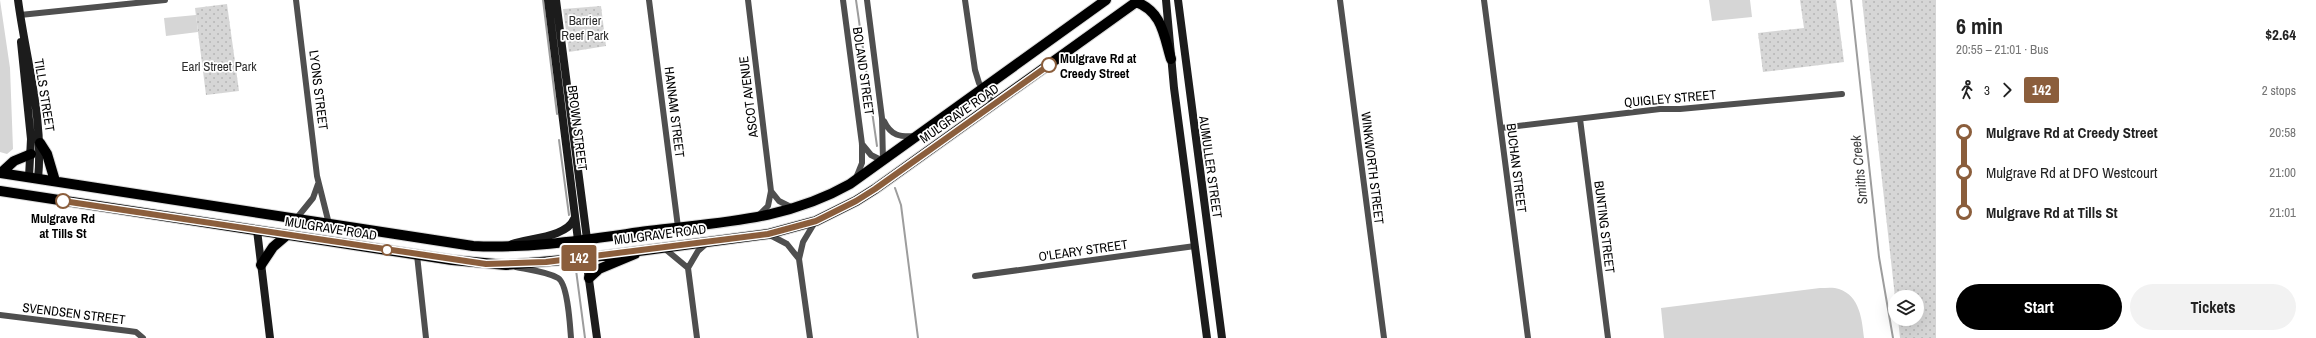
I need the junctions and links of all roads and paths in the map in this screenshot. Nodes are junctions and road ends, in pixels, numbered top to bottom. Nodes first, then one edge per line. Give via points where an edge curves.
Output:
1 (18, 0) edge
2 (165, 0) edge
3 (296, 0) edge
4 (548, 0) edge
5 (556, 0) edge
6 (650, 0) edge
7 (748, 0) edge
8 (843, 0) edge
9 (867, 0) edge
10 (965, 0) edge
11 (1106, 0) edge
12 (1166, 0) edge
13 (1178, 0) edge
14 (1340, 0) edge
15 (1484, 0) edge
16 (1138, 1) edge
17 (141, 2) edge
18 (20, 15) junction
19 (1171, 59) junction
20 (983, 89) junction
21 (1842, 94) dead end
22 (1190, 103) junction
23 (994, 105) junction
24 (882, 118) junction
25 (1580, 119) junction
26 (1501, 128) junction
27 (919, 136) junction
28 (40, 143) junction
29 (862, 144) junction
30 (31, 154) junction
31 (1183, 154) junction
32 (884, 161) junction
33 (0, 173) edge
34 (34, 178) junction
35 (854, 181) junction
36 (56, 182) junction
37 (318, 184) junction
38 (0, 190) edge
39 (771, 191) junction
40 (31, 196) junction
41 (796, 209) junction
42 (257, 213) junction
43 (755, 218) junction
44 (296, 219) junction
45 (574, 219) junction
46 (816, 221) junction
47 (329, 224) junction
48 (678, 227) junction
49 (257, 230) junction
50 (768, 234) junction
51 (287, 235) junction
52 (582, 240) junction
53 (710, 241) junction
54 (503, 246) junction
55 (1195, 246) junction
56 (663, 247) junction
57 (648, 249) junction
58 (416, 255) junction
59 (586, 258) junction
60 (799, 259) junction
61 (261, 264) junction
62 (506, 264) junction
63 (688, 268) junction
64 (975, 276) dead end
65 (589, 278) junction
66 (0, 315) edge
67 (143, 338) edge
68 (270, 338) edge
69 (426, 338) edge
70 (571, 338) edge
71 (597, 338) edge
72 (697, 338) edge
73 (810, 338) edge
74 (1207, 338) edge
75 (1222, 338) edge
76 (1384, 338) edge
77 (1528, 338) edge
78 (1608, 338) edge

1 - 18 street, TILLS STREET
2 - 17 street
3 - 37 street, LYONS STREET
4 - 45 street, BROWN STREET
5 - 52 street, BROWN STREET
6 - 48 street, HANNAM STREET
7 - 39 street, ASCOT AVENUE
8 - 29 street, BOLAND STREET
9 - 24 street, BOLAND STREET
10 - 20 street via 975,70
11 - 20 main road, MULGRAVE ROAD
12 - 19 street, AUMULLER STREET
13 - 22 street, AUMULLER STREET
14 - 76 street, WINKWORTH STREET
15 - 26 street, BUCHAN STREET
16 - 19 main road via 1147,6 1159,19
16 - 23 main road, MULGRAVE ROAD
17 - 18 street
18 - 28 street, TILLS STREET via 33,82
18 - 30 street, TILLS STREET via 21,59
19 - 31 street, AUMULLER STREET
20 - 23 street
20 - 27 main road, MULGRAVE ROAD
21 - 25 street, QUIGLEY STREET via 1660,109
22 - 31 street via 1182,108
22 - 75 street, AUMULLER STREET
23 - 46 main road, MULGRAVE ROAD via 868,193
24 - 27 street, BOLAND STREET via 893,134
24 - 32 street, BOLAND STREET
25 - 26 street, QUIGLEY STREET
25 - 78 street, BUNTING STREET
26 - 77 street, BUCHAN STREET
27 - 32 main road, MULGRAVE ROAD
28 - 34 street, TILLS STREET
28 - 36 main road via 47,154
29 - 32 street via 871,155
29 - 35 street, BOLAND STREET via 861,167
30 - 33 main road via 14,161
30 - 34 street, TILLS STREET
31 - 55 street, AUMULLER STREET
32 - 35 main road, MULGRAVE ROAD
33 - 34 main road, MULGRAVE ROAD
34 - 36 main road, MULGRAVE ROAD
34 - 40 main road
35 - 41 main road, MULGRAVE ROAD via 824,198
36 - 42 main road, MULGRAVE ROAD
37 - 44 street via 313,198
37 - 47 street, LYONS STREET
38 - 40 main road, MULGRAVE ROAD
39 - 41 street via 782,204
39 - 43 street, ASCOT AVENUE via 768,206
40 - 49 main road, MULGRAVE ROAD
41 - 43 main road, MULGRAVE ROAD
42 - 44 main road, MULGRAVE ROAD
42 - 49 main road
43 - 48 main road, MULGRAVE ROAD
44 - 47 main road, MULGRAVE ROAD
45 - 52 street, BROWN STREET
45 - 54 street via 570,226 556,234
46 - 50 main road, MULGRAVE ROAD
46 - 60 street via 803,242
47 - 54 main road, MULGRAVE ROAD via 473,246
48 - 52 main road, MULGRAVE ROAD
49 - 51 main road, MULGRAVE ROAD
49 - 61 street
50 - 53 main road, MULGRAVE ROAD
50 - 60 street via 787,244
51 - 58 main road, MULGRAVE ROAD
51 - 61 main road via 273,247
52 - 54 main road, MULGRAVE ROAD
52 - 59 main road, BROWN STREET
53 - 56 main road, MULGRAVE ROAD
53 - 63 street via 698,251
55 - 64 street, O'LEARY STREET
55 - 74 street, AUMULLER STREET
56 - 57 main road, MULGRAVE ROAD
56 - 63 street
57 - 59 main road, MULGRAVE ROAD
57 - 65 main road via 599,269
58 - 62 main road, MULGRAVE ROAD
58 - 69 street
59 - 62 main road, MULGRAVE ROAD
59 - 65 street, BROWN STREET
60 - 73 street
61 - 68 street
62 - 70 street via 555,277 563,284
63 - 72 street
65 - 71 street, BROWN STREET
66 - 67 street, SVENDSEN STREET via 136,332

